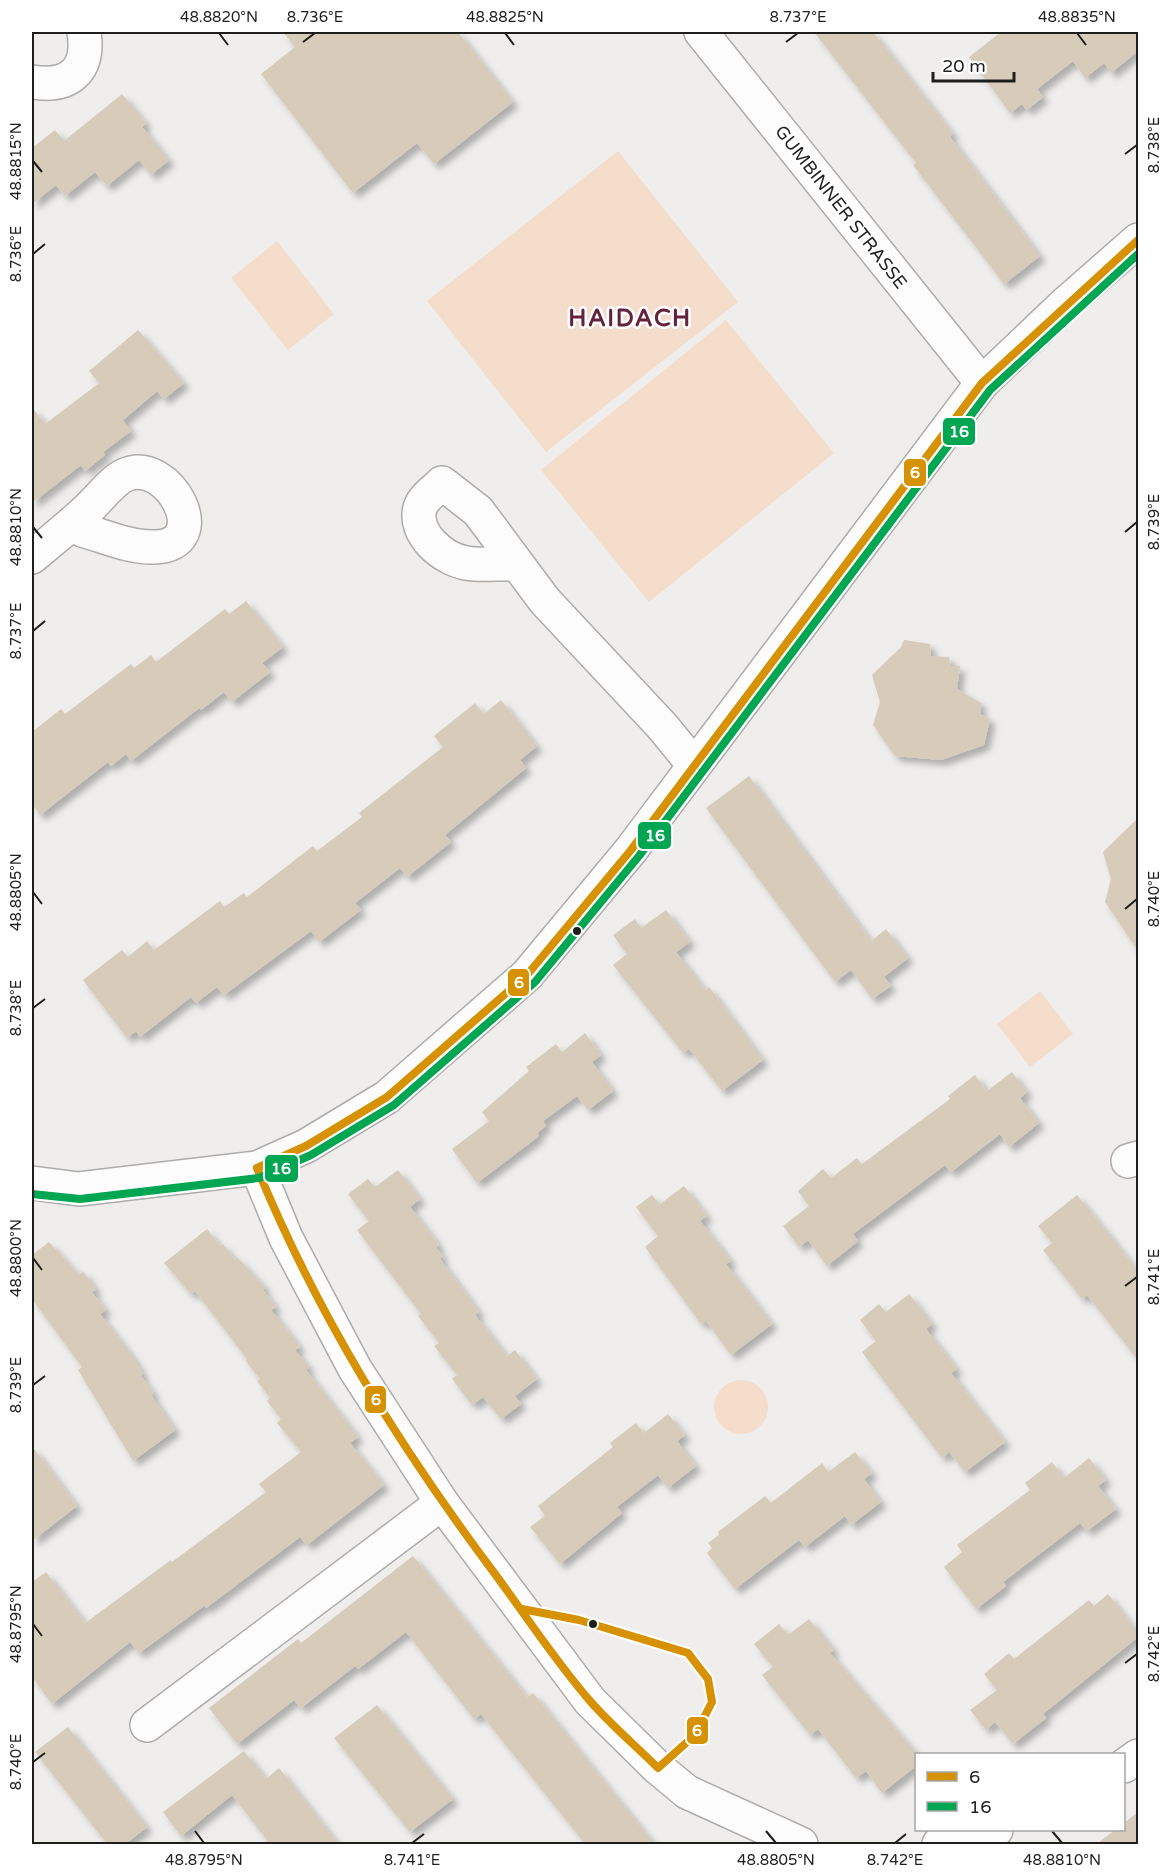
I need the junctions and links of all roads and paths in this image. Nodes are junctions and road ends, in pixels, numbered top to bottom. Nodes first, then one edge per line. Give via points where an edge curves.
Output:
1 (84, 32) edge
2 (701, 32) edge
3 (32, 82) edge
4 (1138, 240) edge
5 (982, 383) junction
6 (74, 522) dead end
7 (32, 557) edge
8 (517, 564) dead end
9 (694, 765) junction
10 (256, 1168) junction
11 (32, 1183) edge
12 (442, 1503) junction
13 (147, 1725) dead end
14 (1138, 1756) edge
15 (1125, 1765) edge
16 (992, 1831) edge
17 (801, 1845) edge
18 (939, 1845) edge

1 - 3 street via 84,58 72,77 51,85
2 - 5 street, GUMBINNER STRASSE
4 - 5 street
5 - 9 street
6 - 7 street
8 - 9 street via 545,601
9 - 10 street via 631,850 527,975 387,1097 306,1146
10 - 11 street via 79,1189
10 - 12 street via 286,1238 355,1369
12 - 13 street
12 - 17 street via 590,1701 658,1768 687,1791
14 - 15 street
16 - 18 street

